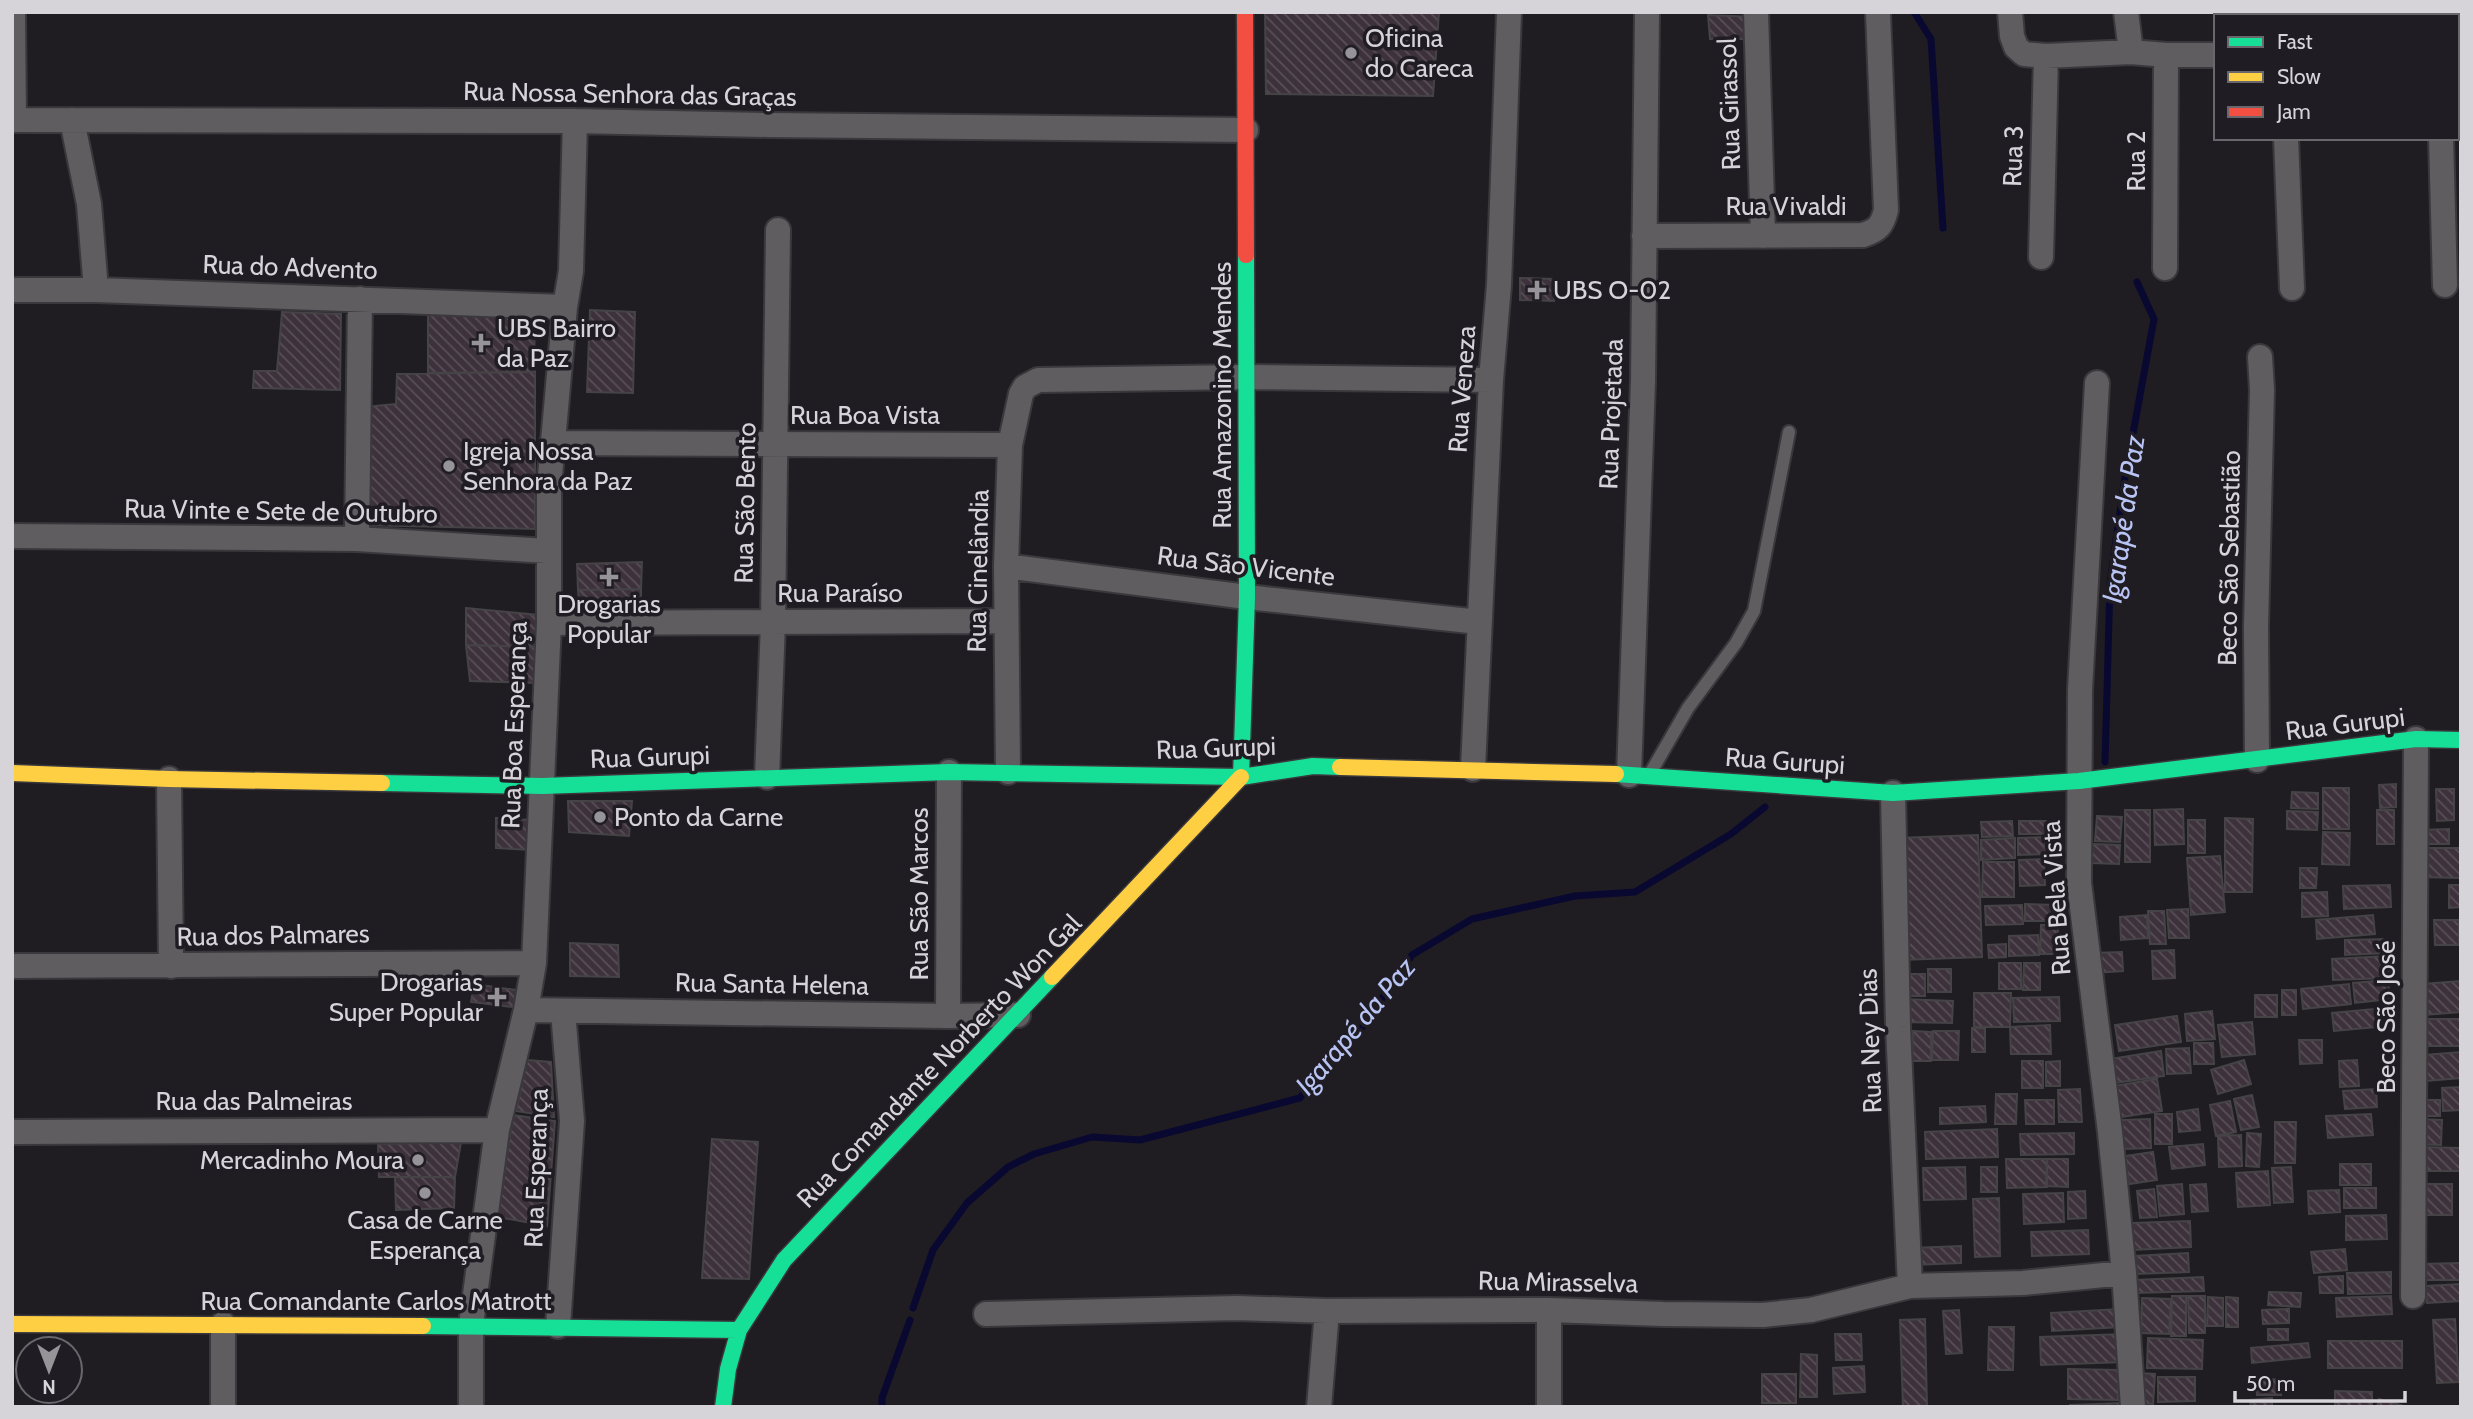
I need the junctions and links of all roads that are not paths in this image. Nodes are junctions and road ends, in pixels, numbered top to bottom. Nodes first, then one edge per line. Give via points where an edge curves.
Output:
1 (13, 12) edge
2 (1245, 12) edge
3 (1647, 12) edge
4 (1756, 12) edge
5 (2010, 12) edge
6 (2126, 12) edge
7 (1509, 13) edge
8 (1878, 14) edge
9 (2131, 52) junction
10 (2166, 55) junction
11 (2214, 55) edge
12 (2046, 56) junction
13 (13, 120) edge
14 (72, 120) junction
15 (575, 121) junction
16 (1246, 130) junction
17 (2286, 140) edge
18 (2441, 140) edge
19 (778, 230) dead end
20 (1644, 236) junction
21 (1763, 236) junction
22 (2041, 257) dead end
23 (2165, 268) dead end
24 (2445, 285) dead end
25 (2292, 288) dead end
26 (12, 290) edge
27 (96, 290) junction
28 (360, 299) junction
29 (565, 307) junction
30 (2260, 357) dead end
31 (1246, 377) junction
32 (1491, 380) junction
33 (2097, 383) dead end
34 (1789, 432) dead end
35 (552, 443) junction
36 (1010, 444) junction
37 (776, 445) junction
38 (12, 536) edge
39 (357, 539) junction
40 (547, 551) junction
41 (1006, 566) junction
42 (1247, 597) junction
43 (1006, 621) junction
44 (1479, 622) junction
45 (549, 623) junction
46 (773, 623) junction
47 (2416, 739) junction
48 (2461, 740) edge
49 (2257, 760) junction
50 (1474, 769) junction
51 (949, 772) junction
52 (1008, 772) junction
53 (12, 773) edge
54 (1638, 776) junction
55 (767, 777) junction
56 (1241, 777) junction
57 (169, 779) junction
58 (2079, 781) junction
59 (542, 786) junction
60 (1894, 793) junction
61 (534, 962) junction
62 (12, 966) edge
63 (171, 966) junction
64 (526, 1010) junction
65 (563, 1011) junction
66 (1018, 1015) junction
67 (948, 1016) junction
68 (497, 1130) junction
69 (12, 1132) edge
70 (2124, 1273) junction
71 (1910, 1286) junction
72 (2413, 1296) dead end
73 (1549, 1310) junction
74 (1327, 1311) junction
75 (986, 1314) dead end
76 (12, 1324) edge
77 (223, 1324) junction
78 (471, 1325) junction
79 (558, 1326) junction
80 (739, 1330) junction
81 (223, 1407) edge
82 (471, 1407) edge
83 (723, 1407) edge
84 (1319, 1407) edge
85 (1549, 1407) edge
86 (2133, 1407) edge

1 - 13 street
2 - 16 street, Rua Amazonino Mendes
3 - 20 street, Rua Projetada
4 - 21 street, Rua Girassol
5 - 12 street via 2016,47 2024,54
6 - 9 street
7 - 32 street, Rua Veneza
8 - 21 street, Rua Vivaldi via 1883,222 1863,235
9 - 10 street
9 - 12 street
10 - 11 street
10 - 23 street, Rua 2
12 - 22 street, Rua 3
13 - 14 street, Rua Nossa Senhora das Graças
14 - 15 street, Rua Nossa Senhora das Graças
14 - 27 street via 89,204
15 - 16 street, Rua Nossa Senhora das Graças
15 - 29 street, Rua Boa Esperança via 571,271
16 - 31 street, Rua Amazonino Mendes
17 - 25 street
18 - 24 street
19 - 37 street, Rua São Bento
20 - 21 street, Rua Vivaldi
20 - 54 street, Rua Projetada
26 - 27 street, Rua do Advento
27 - 28 street, Rua do Advento
28 - 29 street, Rua do Advento
28 - 39 street
29 - 35 street, Rua Boa Esperança
30 - 49 street, Beco São Sebastião
31 - 32 street
31 - 36 street, Rua Cinelândia via 1038,380 1021,394
31 - 42 street, Rua Amazonino Mendes
32 - 44 street, Rua Veneza
33 - 58 street, Rua Bela Vista via 2080,677
34 - 54 lane via 1754,611 1737,643
35 - 37 street, Rua Boa Vista
35 - 40 street, Rua Boa Esperança
36 - 37 street, Rua Boa Vista
36 - 41 street, Rua Cinelândia
37 - 46 street, Rua São Bento
38 - 39 street, Rua Vinte e Sete de Outubro
39 - 40 street, Rua Vinte e Sete de Outubro
40 - 45 street, Rua Boa Esperança
41 - 42 street, Rua São Vicente
41 - 43 street, Rua Cinelândia
42 - 44 street, Rua São Vicente
42 - 56 street, Rua Amazonino Mendes
43 - 46 street, Rua Paraíso
43 - 52 street, Rua Cinelândia
44 - 50 street, Rua Veneza
45 - 46 street, Rua Paraíso
45 - 59 street, Rua Boa Esperança
46 - 55 street, Rua São Bento
47 - 48 street, Rua Gurupi
47 - 49 street, Rua Gurupi
47 - 72 street, Beco São José
49 - 58 street, Rua Gurupi
50 - 54 street, Rua Gurupi
50 - 56 street, Rua Gurupi via 1313,766
51 - 52 street, Rua Gurupi
51 - 55 street, Rua Gurupi
51 - 67 street, Rua São Marcos
52 - 56 street, Rua Gurupi
53 - 57 street, Rua Gurupi
54 - 60 street, Rua Gurupi
55 - 59 street, Rua Gurupi
56 - 66 street, Rua Comandante Norberto Won Gal
57 - 59 street, Rua Gurupi
57 - 63 street
58 - 60 street, Rua Gurupi
58 - 70 street, Rua Bela Vista via 2079,883
59 - 61 street, Rua Boa Esperança
60 - 71 street, Rua Ney Dias via 1898,1027
61 - 63 street, Rua dos Palmares
61 - 64 street, Rua Boa Esperança
62 - 63 street, Rua dos Palmares
64 - 65 street, Rua Santa Helena
64 - 68 street, Rua Boa Esperança
65 - 67 street, Rua Santa Helena
65 - 79 street, Rua Esperança via 572,1121
66 - 67 street, Rua Santa Helena
66 - 80 street, Rua Comandante Norberto Won Gal via 784,1260
68 - 69 street, Rua das Palmeiras
68 - 78 street, Rua Boa Esperança
70 - 71 street, Rua Mirasselva via 2023,1283
70 - 86 street, Rua Bela Vista
71 - 73 street, Rua Mirasselva via 1811,1310 1763,1315
73 - 74 street, Rua Mirasselva
73 - 85 street
74 - 75 street, Rua Mirasselva via 1237,1308
74 - 84 street
76 - 77 street, Rua Comandante Carlos Matrott
77 - 78 street, Rua Comandante Carlos Matrott
77 - 81 street
78 - 79 street, Rua Comandante Carlos Matrott
78 - 82 street, Rua Boa Esperança
79 - 80 street, Rua Comandante Carlos Matrott
80 - 83 street, Rua Comandante Norberto Won Gal

